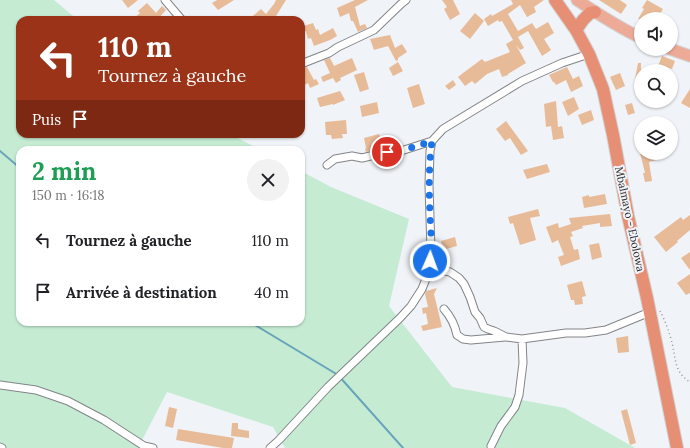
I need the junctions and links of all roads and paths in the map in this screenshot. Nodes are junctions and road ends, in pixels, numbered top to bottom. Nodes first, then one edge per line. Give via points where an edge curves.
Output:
1 (165, 0) edge
2 (406, 0) edge
3 (555, 0) edge
4 (577, 0) edge
5 (595, 12) junction
6 (179, 16) edge
7 (576, 30) junction
8 (634, 34) edge
9 (678, 52) edge
10 (589, 54) junction
11 (690, 56) edge
12 (305, 63) edge
13 (432, 141) junction
14 (327, 165) dead end
15 (429, 271) junction
16 (444, 309) dead end
17 (654, 310) junction
18 (506, 337) junction
19 (522, 339) junction
20 (690, 382) edge
21 (0, 385) edge
22 (491, 446) dead end
23 (153, 448) edge
24 (270, 448) edge
25 (677, 448) edge

1 - 6 street
2 - 12 street via 374,30 329,54
3 - 7 highway, Mbalmayo - Ebolowa
4 - 5 main road
5 - 7 highway via 590,13
5 - 8 main road
7 - 10 highway, Mbalmayo - Ebolowa
9 - 11 main road
10 - 13 street via 562,62 522,81 443,129
10 - 17 highway, Mbalmayo - Ebolowa via 603,89 628,216 647,298
13 - 14 street via 404,150 362,158 352,156 335,159
13 - 15 street via 429,185 432,251
15 - 18 street via 450,272 459,278 484,327
15 - 24 street via 422,289 411,306
16 - 18 street via 456,326 457,335 463,339
17 - 19 street via 606,330 566,332
17 - 20 path via 661,312 672,342 677,367
17 - 25 highway, Mbalmayo - Ebolowa
18 - 19 street
19 - 22 street via 523,363 516,407 501,426
21 - 23 street via 36,390 68,401 144,446

